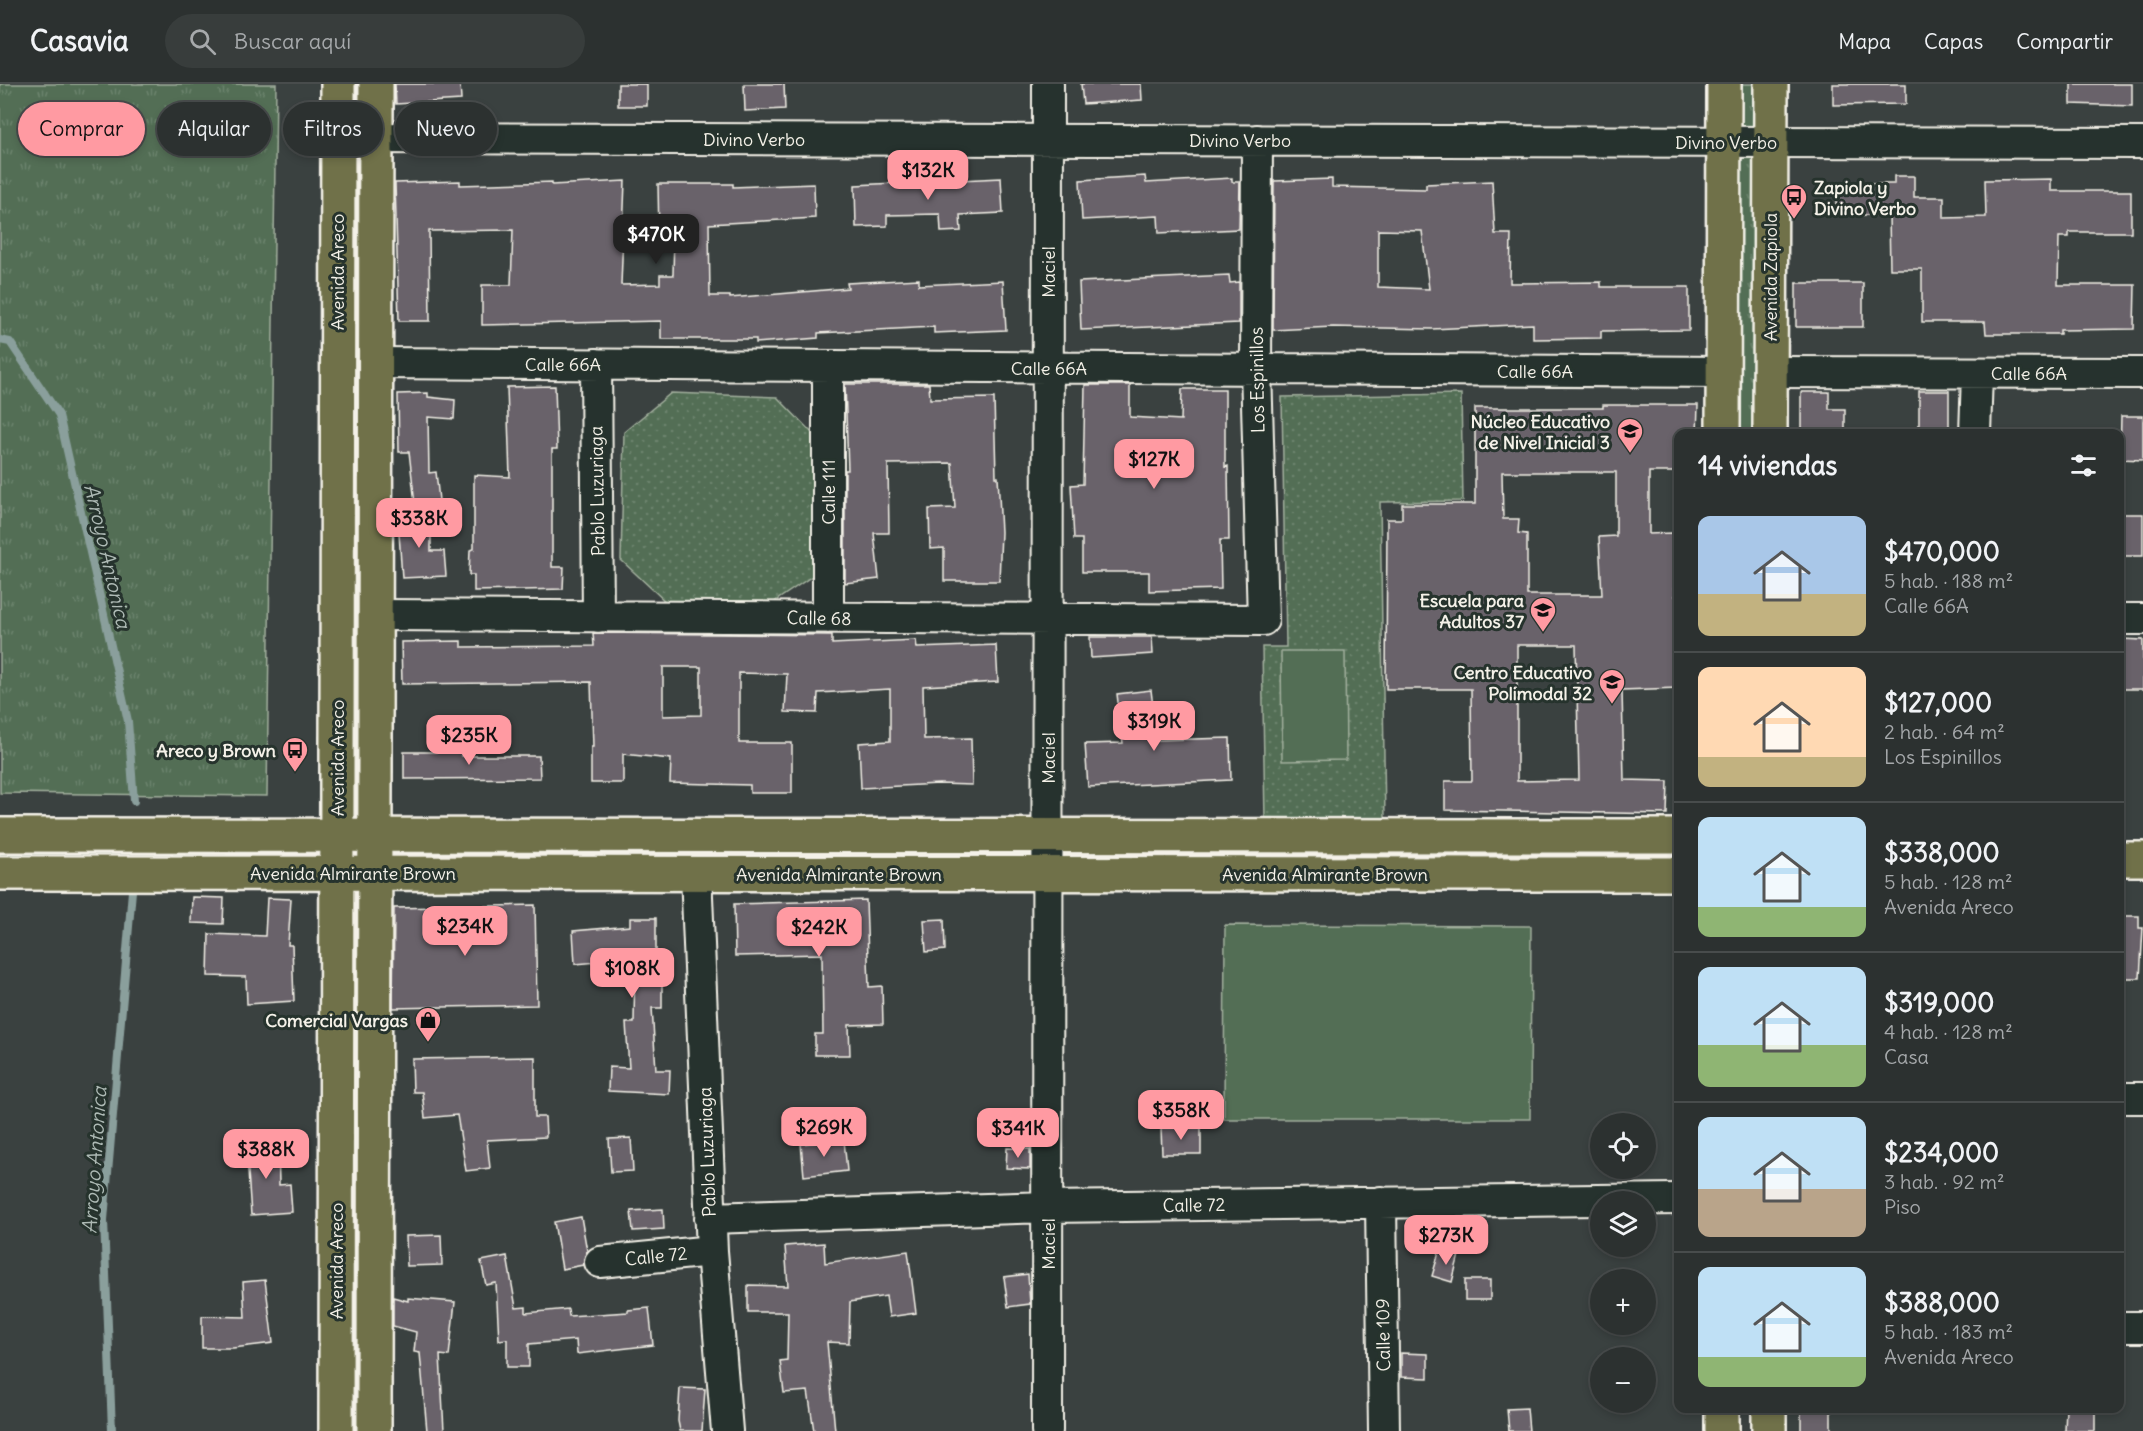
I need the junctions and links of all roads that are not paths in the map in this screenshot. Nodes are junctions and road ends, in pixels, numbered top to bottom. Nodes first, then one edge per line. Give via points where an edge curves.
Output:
1 (338, 84) edge
2 (376, 84) edge
3 (1048, 84) edge
4 (1724, 84) edge
5 (1770, 84) edge
6 (338, 102) edge
7 (376, 102) edge
8 (383, 138) edge
9 (1048, 140) junction
10 (1257, 140) junction
11 (1724, 142) junction
12 (1770, 142) junction
13 (2143, 143) edge
14 (338, 156) edge
15 (376, 156) edge
16 (375, 363) junction
17 (596, 364) junction
18 (828, 366) junction
19 (1047, 368) junction
20 (1256, 368) junction
21 (1723, 372) junction
22 (1770, 372) junction
23 (1977, 373) junction
24 (2143, 373) edge
25 (1723, 429) edge
26 (1770, 429) edge
27 (1975, 429) edge
28 (375, 615) junction
29 (598, 616) junction
30 (828, 618) junction
31 (2124, 619) edge
32 (2143, 619) edge
33 (1048, 620) junction
34 (1263, 620) joint
35 (0, 835) edge
36 (336, 835) junction
37 (375, 835) junction
38 (1047, 836) junction
39 (1674, 836) edge
40 (2124, 859) edge
41 (2143, 859) edge
42 (0, 873) edge
43 (337, 873) junction
44 (375, 873) junction
45 (696, 873) junction
46 (1048, 874) junction
47 (1674, 874) edge
48 (2124, 1098) edge
49 (2143, 1098) edge
50 (1674, 1199) edge
51 (1381, 1202) junction
52 (1048, 1207) junction
53 (710, 1218) junction
54 (712, 1251) junction
55 (600, 1262) dead end
56 (2124, 1327) edge
57 (2143, 1327) edge
58 (1722, 1413) edge
59 (1769, 1413) edge
60 (336, 1431) edge
61 (374, 1431) edge
62 (727, 1431) edge
63 (1047, 1431) edge
64 (1384, 1431) edge
65 (1722, 1431) edge
66 (1769, 1431) edge

1 - 6 main road, Avenida Areco
2 - 7 main road, Avenida Areco
3 - 9 street, Maciel
4 - 11 main road
5 - 12 main road, Avenida Zapiola
8 - 9 street, Divino Verbo
9 - 10 street, Divino Verbo
9 - 19 street, Maciel
10 - 11 street, Divino Verbo
10 - 20 street, Los Espinillos
11 - 12 street, Divino Verbo
11 - 21 main road
12 - 13 street, Divino Verbo
12 - 22 main road, Avenida Zapiola
14 - 36 main road, Avenida Areco
15 - 16 main road, Avenida Areco
16 - 17 street, Calle 66A
16 - 28 main road, Avenida Areco
17 - 18 street, Calle 66A
17 - 29 street, Pablo Luzuriaga
18 - 19 street, Calle 66A
18 - 30 street, Calle 111
19 - 20 street, Calle 66A
19 - 33 street, Maciel
20 - 21 street, Calle 66A
20 - 34 street, Los Espinillos
21 - 25 main road
22 - 23 street, Calle 66A
22 - 26 main road, Avenida Zapiola
23 - 24 street, Calle 66A
23 - 27 street
28 - 29 street, Calle 68
28 - 37 main road, Avenida Areco
29 - 30 street, Calle 68
30 - 33 street, Calle 68
31 - 32 street
33 - 34 street, Calle 68
33 - 38 street, Maciel
35 - 36 main road, Avenida Almirante Brown
36 - 37 main road, Avenida Almirante Brown
36 - 43 main road, Avenida Areco
37 - 38 main road, Avenida Almirante Brown
37 - 44 main road, Avenida Areco
38 - 39 main road, Avenida Almirante Brown
38 - 46 street, Maciel
40 - 41 main road
42 - 43 main road, Avenida Almirante Brown
43 - 44 main road, Avenida Almirante Brown
43 - 60 main road, Avenida Areco
44 - 45 main road, Avenida Almirante Brown
44 - 61 main road, Avenida Areco
45 - 46 main road, Avenida Almirante Brown
45 - 53 street, Pablo Luzuriaga
46 - 47 main road, Avenida Almirante Brown
46 - 52 street, Maciel
48 - 49 street
50 - 51 street, Calle 72
51 - 52 street, Calle 72
51 - 64 street, Calle 109
52 - 53 street, Calle 72
52 - 63 street, Maciel
53 - 54 street, Pablo Luzuriaga
54 - 55 street, Calle 72
54 - 62 street, Pablo Luzuriaga
56 - 57 street
58 - 65 main road
59 - 66 main road

